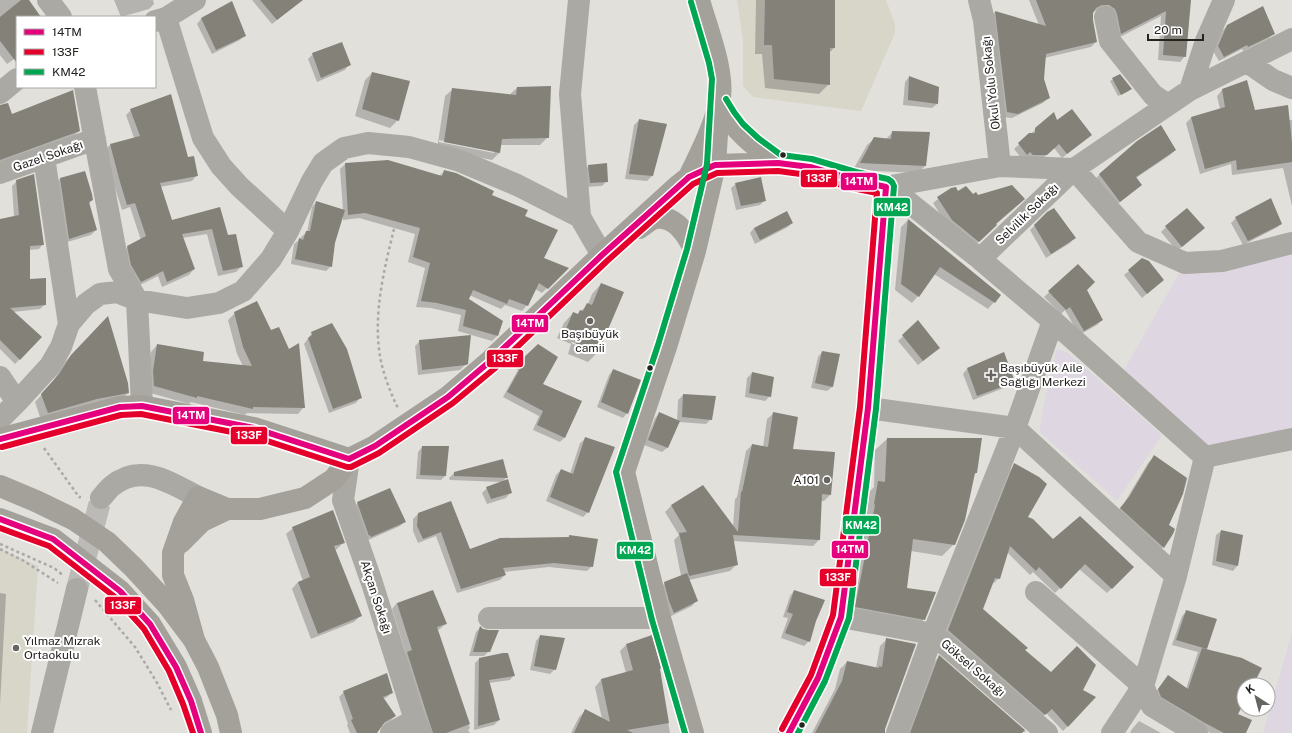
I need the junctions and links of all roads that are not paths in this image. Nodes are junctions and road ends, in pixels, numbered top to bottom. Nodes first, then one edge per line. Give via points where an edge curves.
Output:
1 (48, 0) edge
2 (195, 0) edge
3 (579, 0) edge
4 (699, 0) edge
5 (979, 0) edge
6 (1224, 0) edge
7 (60, 16) edge
8 (1105, 17) dead end
9 (160, 20) edge
10 (1292, 39) edge
11 (1247, 62) junction
12 (16, 80) edge
13 (85, 88) edge
14 (1292, 88) edge
15 (1190, 90) junction
16 (0, 93) edge
17 (719, 103) junction
18 (1168, 105) junction
19 (95, 139) junction
20 (44, 157) junction
21 (778, 162) junction
22 (715, 165) junction
23 (1000, 166) junction
24 (1074, 169) junction
25 (0, 173) edge
26 (689, 177) junction
27 (886, 187) junction
28 (580, 217) junction
29 (288, 231) junction
30 (1292, 243) edge
31 (695, 251) junction
32 (602, 255) junction
33 (980, 259) junction
34 (136, 300) junction
35 (1054, 321) junction
36 (69, 324) junction
37 (0, 378) edge
38 (17, 402) junction
39 (142, 406) junction
40 (868, 408) junction
41 (0, 419) edge
42 (1015, 428) junction
43 (0, 439) edge
44 (1292, 439) edge
45 (1205, 457) junction
46 (349, 460) junction
47 (0, 486) edge
48 (93, 497) road end
49 (198, 497) junction
50 (227, 508) junction
51 (3, 520) edge
52 (173, 552) junction
53 (1176, 576) junction
54 (73, 586) tunnel mouth
55 (1036, 592) dead end
56 (841, 617) junction
57 (489, 618) dead end
58 (660, 618) junction
59 (934, 634) junction
60 (194, 640) junction
61 (1143, 686) junction
62 (418, 727) edge
63 (42, 733) edge
64 (201, 733) edge
65 (231, 733) edge
66 (391, 733) edge
67 (693, 733) edge
68 (789, 733) edge
69 (897, 733) edge
70 (1047, 733) edge
71 (1112, 733) edge
72 (1197, 733) edge

1 - 7 street
2 - 9 street
3 - 28 street via 570,94
4 - 17 main road via 717,61 720,79
5 - 23 street, Okul Yolu Sokağı via 984,20
6 - 15 street via 1206,41
8 - 18 street via 1110,40 1153,95
9 - 29 street via 203,138 238,186
10 - 11 street, Selvilik Sokağı
11 - 14 street via 1273,80
11 - 15 street, Selvilik Sokağı
12 - 16 street
13 - 19 street
15 - 18 street, Selvilik Sokağı
17 - 21 main road via 737,129
17 - 22 main road
17 - 26 main road via 699,158
18 - 24 street, Selvilik Sokağı
19 - 20 street, Gazel Sokağı
19 - 34 street via 119,269
20 - 25 street, Gazel Sokağı
20 - 36 street
21 - 22 main road
21 - 27 main road via 810,167
22 - 26 main road
22 - 31 main road
23 - 24 street
23 - 27 street
24 - 30 street via 1138,242 1185,263 1222,260
24 - 33 street, Selvilik Sokağı
26 - 32 main road
27 - 33 street
27 - 40 main road
28 - 29 street via 518,185 460,161 409,147 368,143 344,148 323,162
28 - 32 street
29 - 34 street via 271,259 243,291 219,303 187,308
31 - 32 main road via 684,231 676,224 665,218 654,218
31 - 58 main road via 624,472
32 - 46 main road via 488,363 448,397 375,446
33 - 35 street
34 - 36 street via 117,292 100,294 86,304
34 - 39 street
35 - 42 street
35 - 45 street
36 - 38 street via 61,347 50,366
37 - 38 street
38 - 41 street
39 - 43 main road via 120,407
39 - 46 main road via 254,428
40 - 42 street
40 - 56 main road
42 - 53 street
42 - 59 street
44 - 45 street
45 - 53 street
46 - 50 main road via 334,479 305,498 260,509
46 - 62 street, Akçan Sokağı via 343,500
47 - 60 main road via 66,516 107,542 167,604
48 - 49 street via 125,478 139,475 160,478
49 - 50 main road
49 - 52 main road via 184,522
50 - 52 main road via 202,521
51 - 64 main road via 53,539 120,591 150,624 176,667
52 - 60 main road via 173,575
53 - 61 street
54 - 63 street
55 - 61 street
56 - 59 street, Göksel Sokağı
56 - 68 main road via 818,678
57 - 58 street
58 - 67 main road
59 - 69 street
59 - 70 street, Göksel Sokağı
60 - 65 main road via 208,667 227,715
61 - 71 street
61 - 72 street via 1152,706
62 - 66 street

